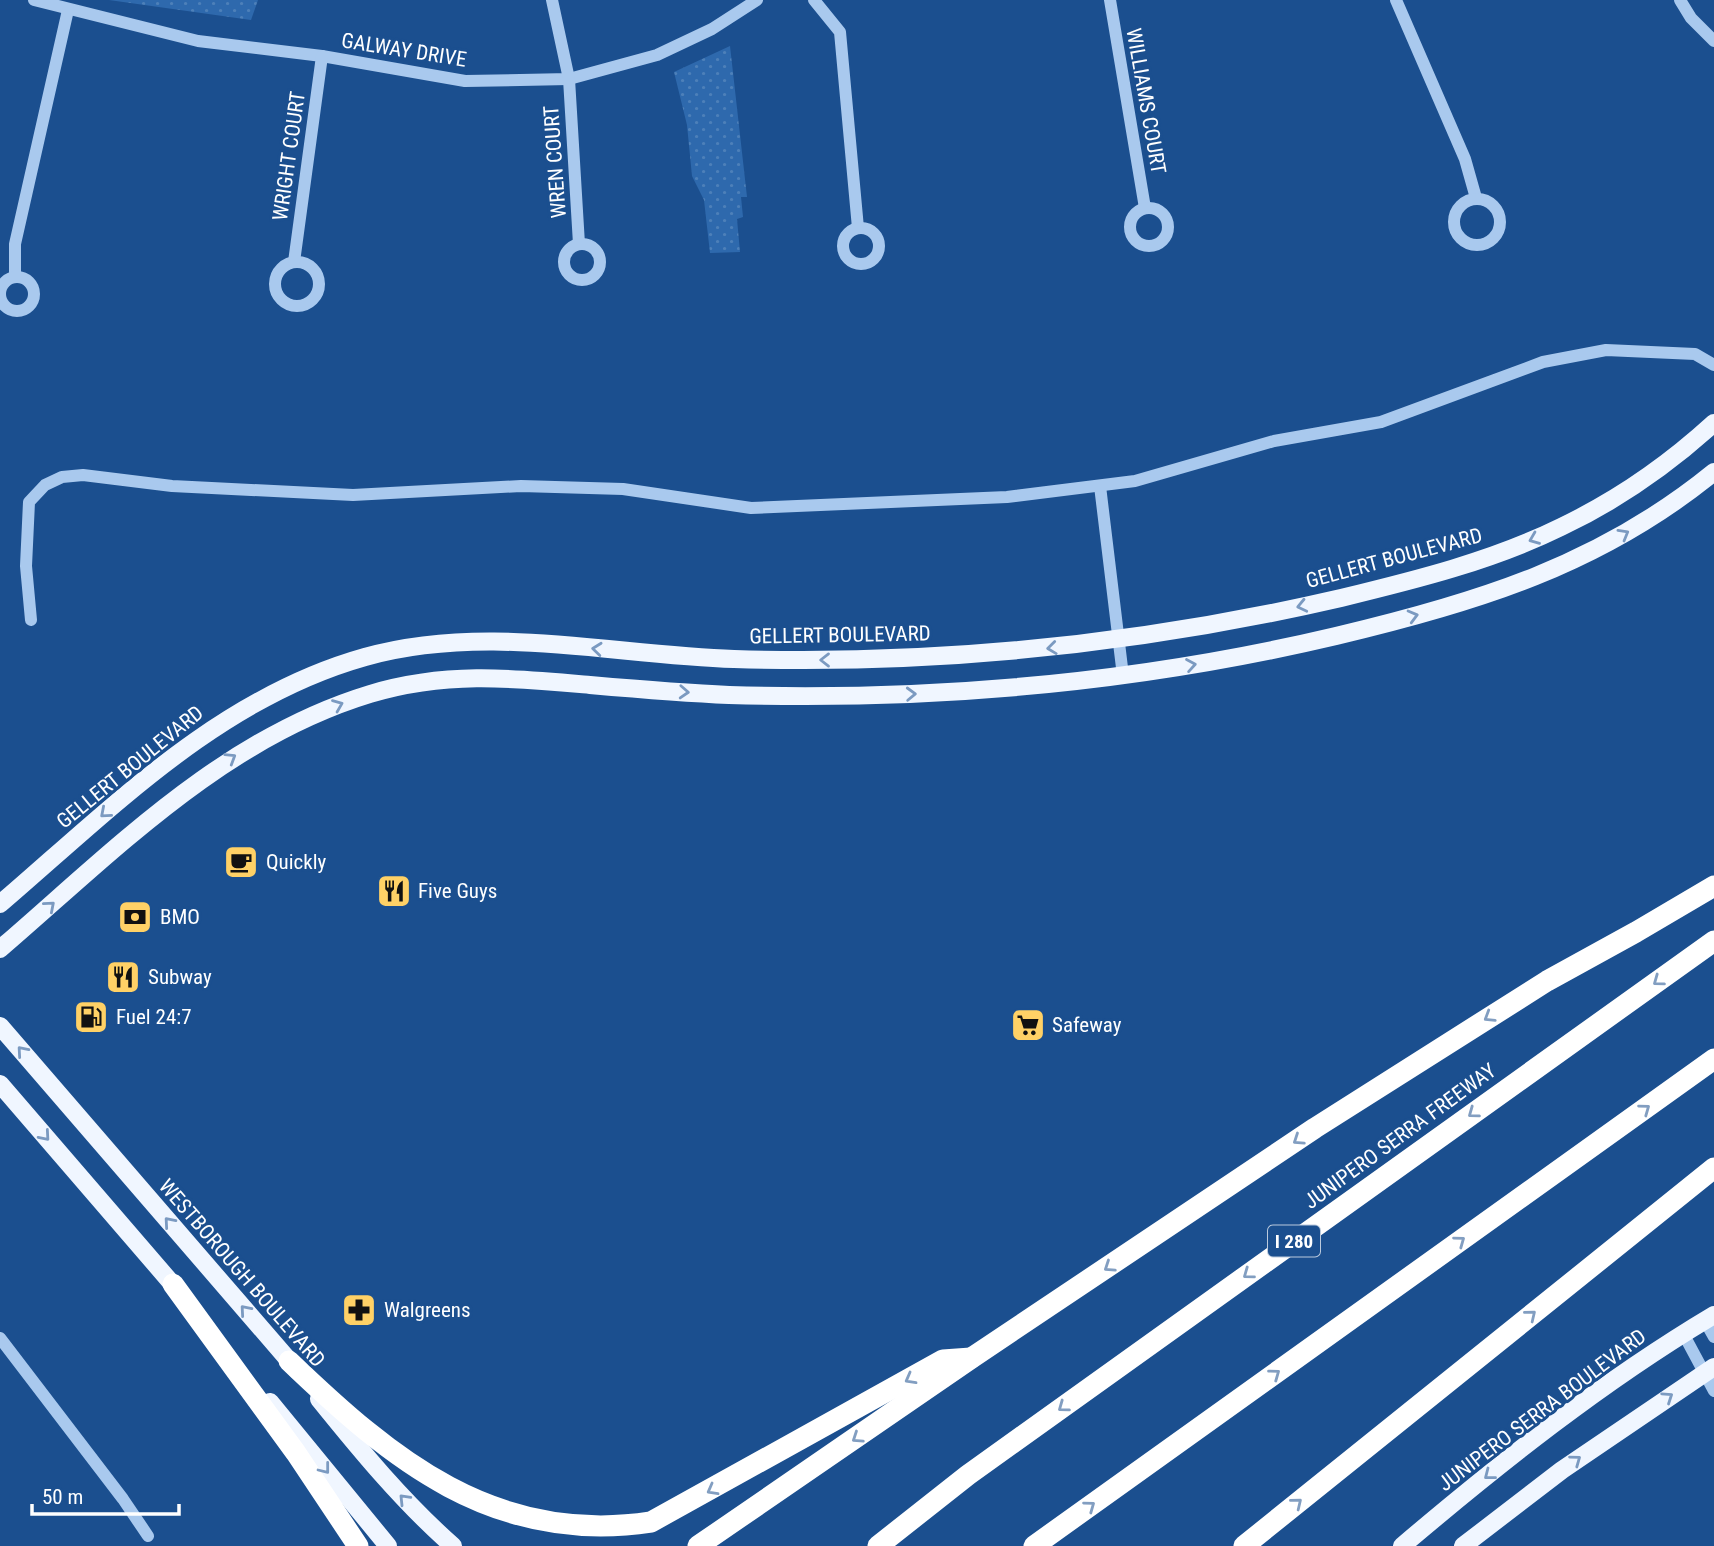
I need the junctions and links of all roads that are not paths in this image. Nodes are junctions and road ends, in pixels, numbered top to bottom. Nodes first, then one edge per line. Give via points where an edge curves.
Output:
1 (34, 0) edge
2 (552, 0) edge
3 (757, 0) edge
4 (814, 0) edge
5 (1110, 0) edge
6 (1396, 0) edge
7 (1681, 0) edge
8 (68, 10) junction
9 (1714, 41) edge
10 (322, 56) junction
11 (569, 79) junction
12 (1476, 198) dead end
13 (1145, 208) dead end
14 (858, 228) dead end
15 (579, 244) dead end
16 (293, 262) dead end
17 (15, 276) dead end
18 (1714, 365) edge
19 (1714, 423) edge
20 (1714, 472) edge
21 (1100, 486) junction
22 (31, 620) dead end
23 (1119, 639) junction
24 (1123, 676) junction
25 (1714, 886) edge
26 (0, 904) edge
27 (1714, 942) edge
28 (0, 949) edge
29 (0, 1026) edge
30 (1714, 1059) edge
31 (0, 1084) edge
32 (1714, 1168) edge
33 (173, 1284) junction
34 (1709, 1318) edge
35 (1684, 1335) junction
36 (1714, 1337) edge
37 (0, 1338) edge
38 (973, 1357) junction
39 (289, 1361) junction
40 (1709, 1369) edge
41 (1714, 1391) edge
42 (1059, 1528) junction
43 (148, 1536) dead end
44 (358, 1546) edge
45 (388, 1546) edge
46 (453, 1546) edge
47 (698, 1546) edge
48 (878, 1546) edge
49 (1034, 1546) edge
50 (1042, 1546) edge
51 (1244, 1546) edge
52 (1402, 1546) edge
53 (1463, 1546) edge

1 - 8 street, GALWAY DRIVE
2 - 11 street, WREN COURT
3 - 11 street, GALWAY DRIVE via 712,29 657,55
4 - 14 street via 840,32
5 - 13 street, WILLIAMS COURT
6 - 12 street via 1465,159
7 - 9 street
8 - 10 street, GALWAY DRIVE via 198,41
8 - 17 street via 15,244
10 - 11 street, GALWAY DRIVE via 465,81
10 - 16 street, WRIGHT COURT
11 - 15 street, WREN COURT
18 - 21 street via 1695,354 1619,350 1543,362 1381,422 1274,441 1135,481
19 -> 23 main road, GELLERT BOULEVARD via 1623,494 1520,545 1424,576 1312,604
24 -> 20 main road via 1307,643 1510,587 1623,535
21 - 22 street via 1007,497 751,508 623,489 521,486 353,495 62,477 45,485 29,502 26,566
21 - 23 street
23 - 24 street
23 -> 26 main road, GELLERT BOULEVARD via 984,654 870,660 725,659 501,640 445,642 391,651 309,678 225,720 151,773
28 -> 24 main road via 224,762 324,711 397,687 455,677 495,677 713,694 837,696 988,690
25 -> 38 highway via 1419,1061
27 -> 48 highway, JUNIPERO SERRA FREEWAY / I 280 via 987,1461
39 -> 29 main road, WESTBOROUGH BOULEVARD
42 -> 30 highway
31 -> 33 main road
51 -> 32 highway
33 - 44 highway
33 -> 45 main road
34 - 35 main road, JUNIPERO SERRA BOULEVARD
34 - 36 street
35 - 40 street
35 -> 52 main road, JUNIPERO SERRA BOULEVARD via 1554,1425
37 - 43 street
38 -> 39 highway via 943,1360 651,1522 609,1536 566,1540 505,1530 443,1500 400,1467
38 -> 47 highway
46 -> 39 main road, WESTBOROUGH BOULEVARD via 367,1458
40 - 41 street
53 -> 40 main road via 1562,1470
42 - 49 highway
42 - 50 highway

